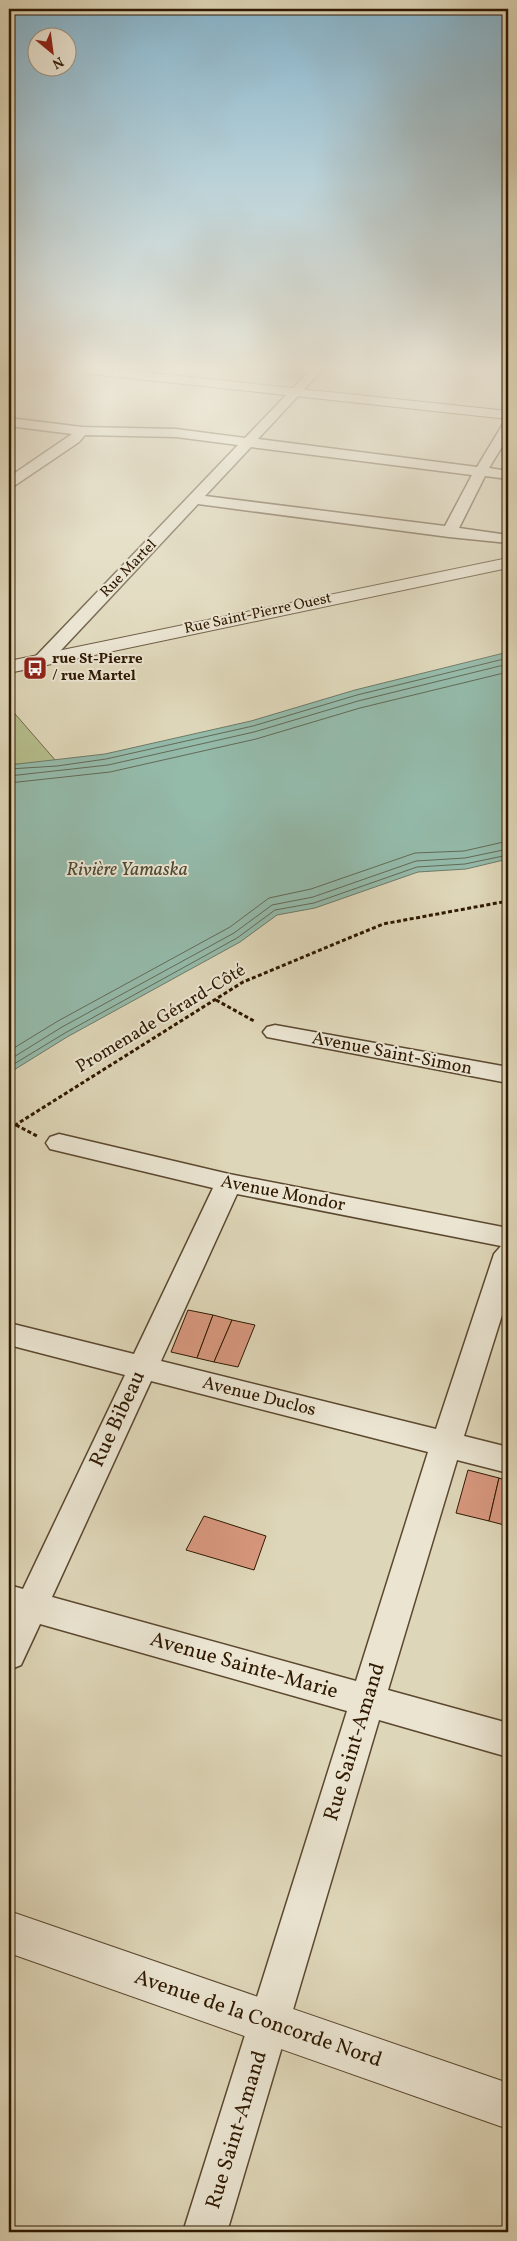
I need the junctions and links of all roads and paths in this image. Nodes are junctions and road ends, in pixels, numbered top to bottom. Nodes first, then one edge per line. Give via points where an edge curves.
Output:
1 (481, 472) edge
2 (24, 473) edge
3 (221, 473) edge
4 (489, 473) edge
5 (508, 474) edge
6 (9, 483) edge
7 (196, 499) junction
8 (449, 533) junction
9 (508, 540) edge
10 (508, 563) edge
11 (43, 659) junction
12 (9, 667) edge
13 (508, 900) edge
14 (216, 999) junction
15 (250, 1019) dead end
16 (275, 1032) dead end
17 (508, 1075) edge
18 (16, 1125) junction
19 (9, 1129) edge
20 (47, 1139) joint
21 (229, 1184) junction
22 (508, 1238) edge
23 (508, 1254) edge
24 (9, 1334) edge
25 (142, 1367) junction
26 (446, 1444) junction
27 (508, 1460) edge
28 (20, 1603) edge
29 (9, 1654) edge
30 (368, 1700) junction
31 (508, 1740) edge
32 (9, 1932) edge
33 (270, 2023) junction
34 (508, 2106) edge
35 (205, 2232) edge

1 - 8 street
2 - 6 street
3 - 7 street, Rue Martel
4 - 5 street
7 - 8 street
7 - 11 street, Rue Martel
8 - 9 street
10 - 11 street, Rue Saint-Pierre Ouest
11 - 12 street, Rue Saint-Pierre Ouest
13 - 14 path, Promenade Gérard-Côté via 383,924 243,982
14 - 15 path
14 - 18 path, Promenade Gérard-Côté
16 - 17 street, Avenue Saint-Simon
18 - 19 path, Promenade Gérard-Côté
18 - 20 path
20 - 21 street, Avenue Mondor
21 - 22 street, Avenue Mondor
21 - 25 street, Rue Bibeau
23 - 26 street, Rue Saint-Amand
24 - 25 street, Avenue Duclos
25 - 26 street, Avenue Duclos
25 - 28 street, Rue Bibeau
26 - 27 street, Avenue Duclos
26 - 30 street, Rue Saint-Amand
28 - 29 street, Rue Bibeau
28 - 30 street, Avenue Sainte-Marie
30 - 31 street, Avenue Sainte-Marie
30 - 33 street, Rue Saint-Amand
32 - 33 street, Avenue de la Concorde Nord
33 - 34 street, Avenue de la Concorde Nord
33 - 35 street, Rue Saint-Amand

